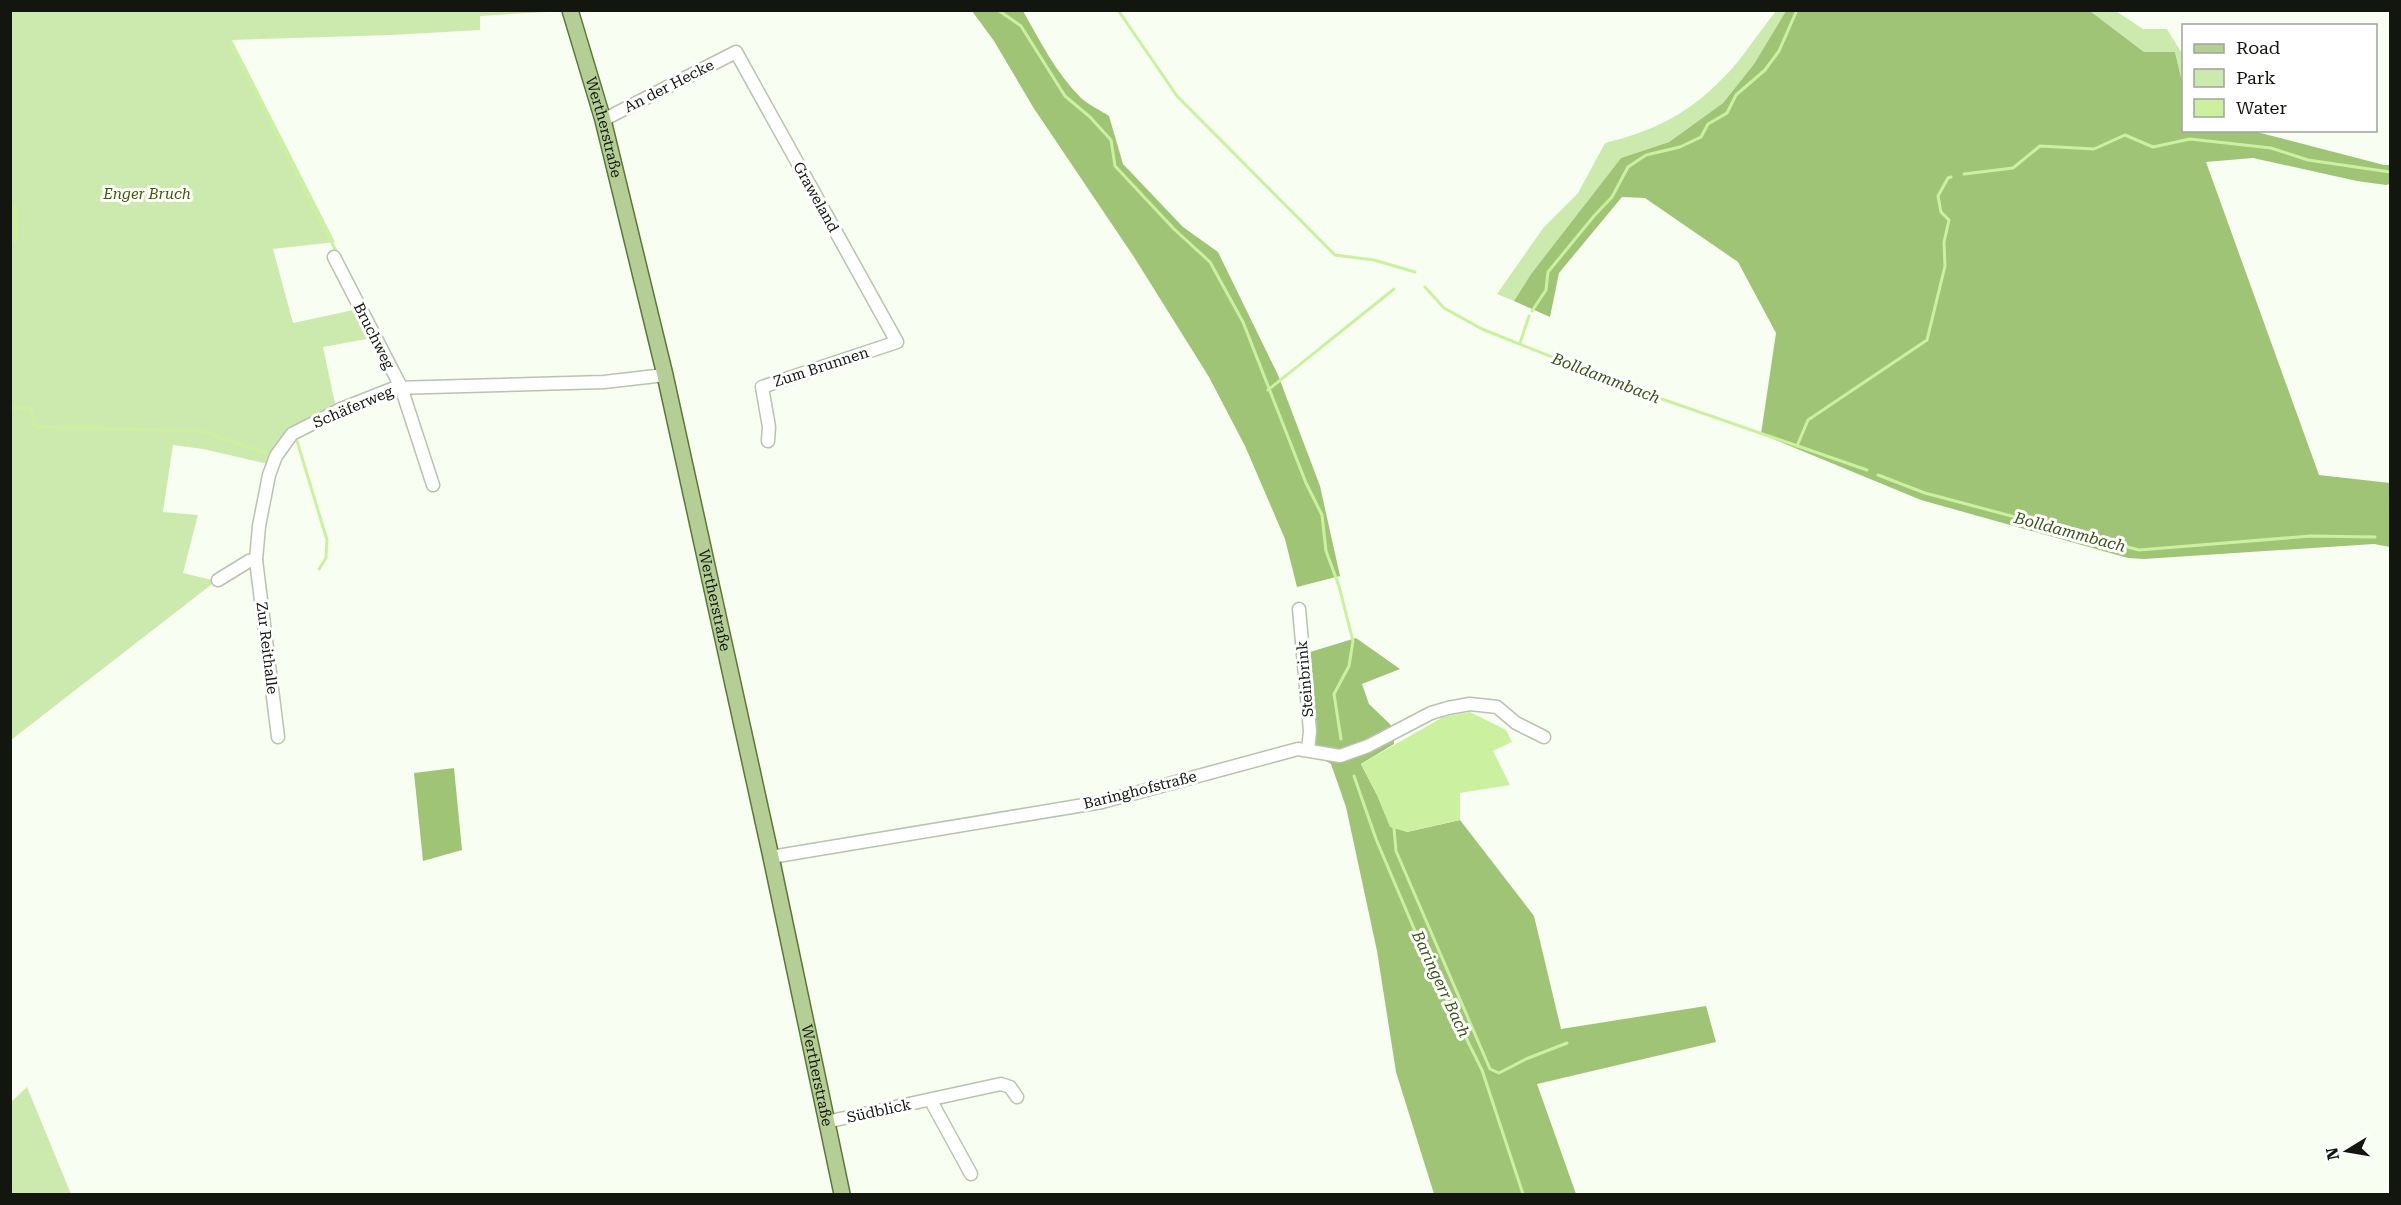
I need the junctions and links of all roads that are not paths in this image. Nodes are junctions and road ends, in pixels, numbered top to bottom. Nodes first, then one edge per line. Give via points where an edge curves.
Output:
1 (570, 10) edge
2 (736, 52) joint
3 (603, 120) junction
4 (334, 256) dead end
5 (897, 342) joint
6 (665, 375) junction
7 (401, 387) junction
8 (768, 441) dead end
9 (433, 485) dead end
10 (256, 560) junction
11 (218, 580) dead end
12 (1299, 609) dead end
13 (278, 737) dead end
14 (1544, 737) dead end
15 (1308, 750) junction
16 (771, 857) junction
17 (1017, 1097) dead end
18 (931, 1101) junction
19 (826, 1122) junction
20 (971, 1174) dead end
21 (842, 1194) edge

1 - 3 main road, Wertherstraße
2 - 3 street, An der Hecke
2 - 5 street, Graweland
3 - 6 main road, Wertherstraße
4 - 7 street, Bruchweg
5 - 8 street, Zum Brunnen via 762,387
6 - 7 street, Schäferweg via 604,381
6 - 16 main road, Wertherstraße
7 - 9 street, Bruchweg
7 - 10 street, Schäferweg via 318,420 292,434 282,445 269,475
10 - 11 street
10 - 13 street, Zur Reithalle
12 - 15 street, Steinbrink via 1310,731
14 - 15 street, Baringhofstraße via 1516,723 1497,707 1470,704 1431,713 1340,756
15 - 16 street, Baringhofstraße via 1298,749 1102,802
16 - 19 main road, Wertherstraße
17 - 18 street, Südblick via 1011,1087 1001,1084
18 - 19 street, Südblick
18 - 20 street, Südblick
19 - 21 main road, Wertherstraße

